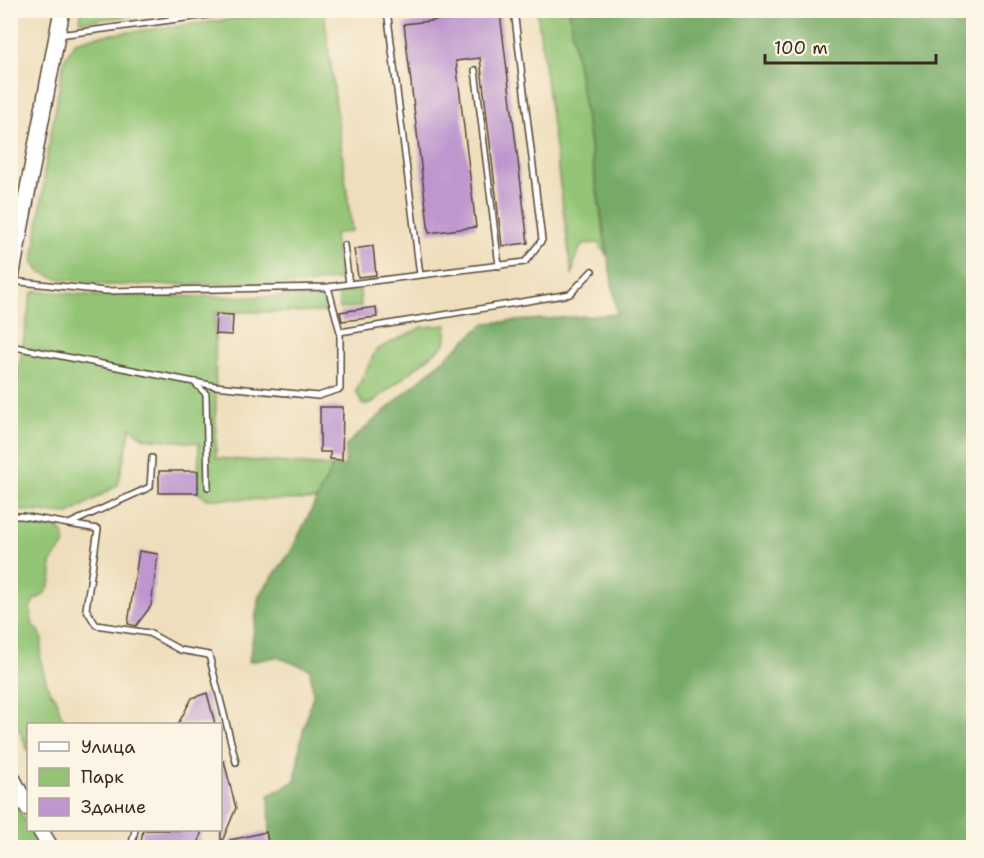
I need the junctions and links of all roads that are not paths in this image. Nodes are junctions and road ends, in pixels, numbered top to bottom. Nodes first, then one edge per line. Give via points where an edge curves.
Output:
1 (62, 10) edge
2 (176, 10) edge
3 (245, 10) edge
4 (387, 10) edge
5 (514, 10) edge
6 (170, 20) junction
7 (57, 35) junction
8 (475, 70) dead end
9 (344, 245) dead end
10 (12, 263) edge
11 (499, 266) junction
12 (592, 271) dead end
13 (420, 275) junction
14 (11, 282) edge
15 (349, 284) junction
16 (328, 287) junction
17 (340, 332) junction
18 (10, 346) edge
19 (194, 382) junction
20 (152, 459) dead end
21 (208, 487) dead end
22 (10, 516) edge
23 (70, 524) junction
24 (236, 762) dead end
25 (10, 774) edge
26 (27, 806) edge
27 (41, 831) edge
28 (135, 831) edge
29 (51, 848) edge
30 (131, 848) edge

1 - 7 street
2 - 6 lane
3 - 6 lane
4 - 13 lane
5 - 11 lane via 542,240 525,262
6 - 7 lane
7 - 10 street
8 - 11 lane
9 - 15 lane
10 - 14 street
11 - 13 lane
12 - 17 lane via 570,294
13 - 15 lane
14 - 16 lane via 105,291
15 - 16 lane
16 - 17 lane
17 - 19 lane via 340,389 318,396
18 - 19 lane
19 - 21 lane via 206,394
20 - 23 lane via 150,487
22 - 23 lane
23 - 24 lane via 98,529 86,609 96,626 149,633 180,650 209,655
25 - 26 street
27 - 29 street
28 - 30 lane

